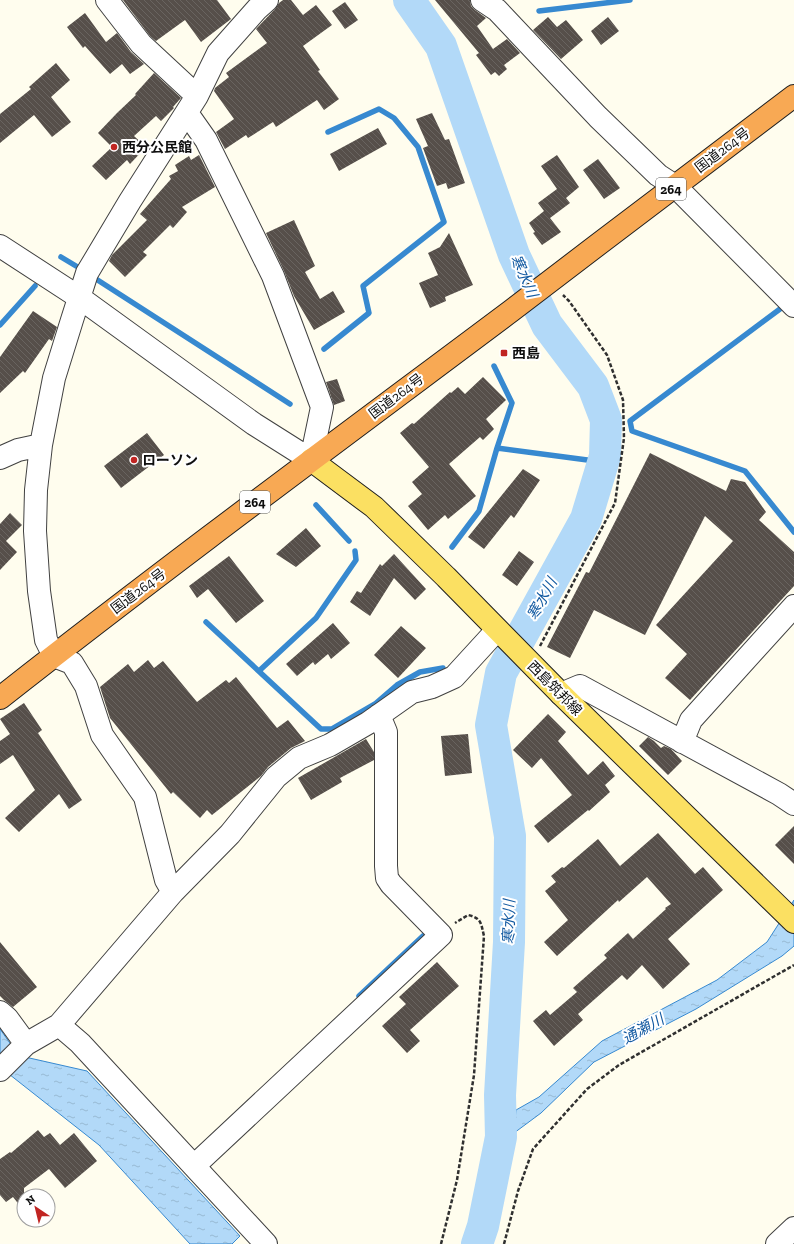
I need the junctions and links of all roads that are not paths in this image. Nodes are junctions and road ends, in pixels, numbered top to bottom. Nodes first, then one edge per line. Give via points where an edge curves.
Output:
1 (107, 0) edge
2 (267, 0) edge
3 (482, 0) edge
4 (794, 96) edge
5 (192, 104) junction
6 (675, 186) junction
7 (0, 246) edge
8 (80, 298) junction
9 (794, 306) edge
10 (41, 445) junction
11 (0, 458) edge
12 (311, 460) junction
13 (794, 606) edge
14 (498, 630) junction
15 (54, 656) junction
16 (561, 694) junction
17 (0, 698) edge
18 (379, 715) junction
19 (682, 742) junction
20 (794, 804) edge
21 (173, 892) junction
22 (787, 916) edge
23 (0, 1012) edge
24 (59, 1025) junction
25 (23, 1046) junction
26 (0, 1070) edge
27 (194, 1166) junction
28 (794, 1228) edge
29 (259, 1242) edge
30 (777, 1244) edge

1 - 5 street
2 - 5 street via 218,53
3 - 6 street via 497,10 598,117 658,175
4 - 6 highway, 国道264号 / 264
5 - 8 street via 87,273
5 - 12 street via 206,140 273,276 322,408
6 - 9 street
6 - 12 highway, 国道264号 / 264
7 - 8 street
8 - 10 street via 54,378
8 - 12 street via 254,424
10 - 11 street via 18,450
10 - 15 street via 35,531 39,591 46,640
12 - 14 main road, 西島筑邦線 via 374,507
12 - 15 highway, 国道264号 / 264
13 - 19 street via 691,720
14 - 16 main road, 西島筑邦線
14 - 18 street via 454,676 412,692
15 - 17 highway, 国道264号 / 264
15 - 21 street via 72,663 86,686 102,736 145,797 166,880
16 - 19 street via 580,686
16 - 22 main road, 西島筑邦線
18 - 21 street via 330,745 299,758 276,777 230,834
18 - 27 street via 386,732 387,878 441,935
19 - 20 street
21 - 24 street
23 - 25 street
24 - 25 street
24 - 27 street via 80,1043
25 - 26 street
27 - 29 street
28 - 30 street

